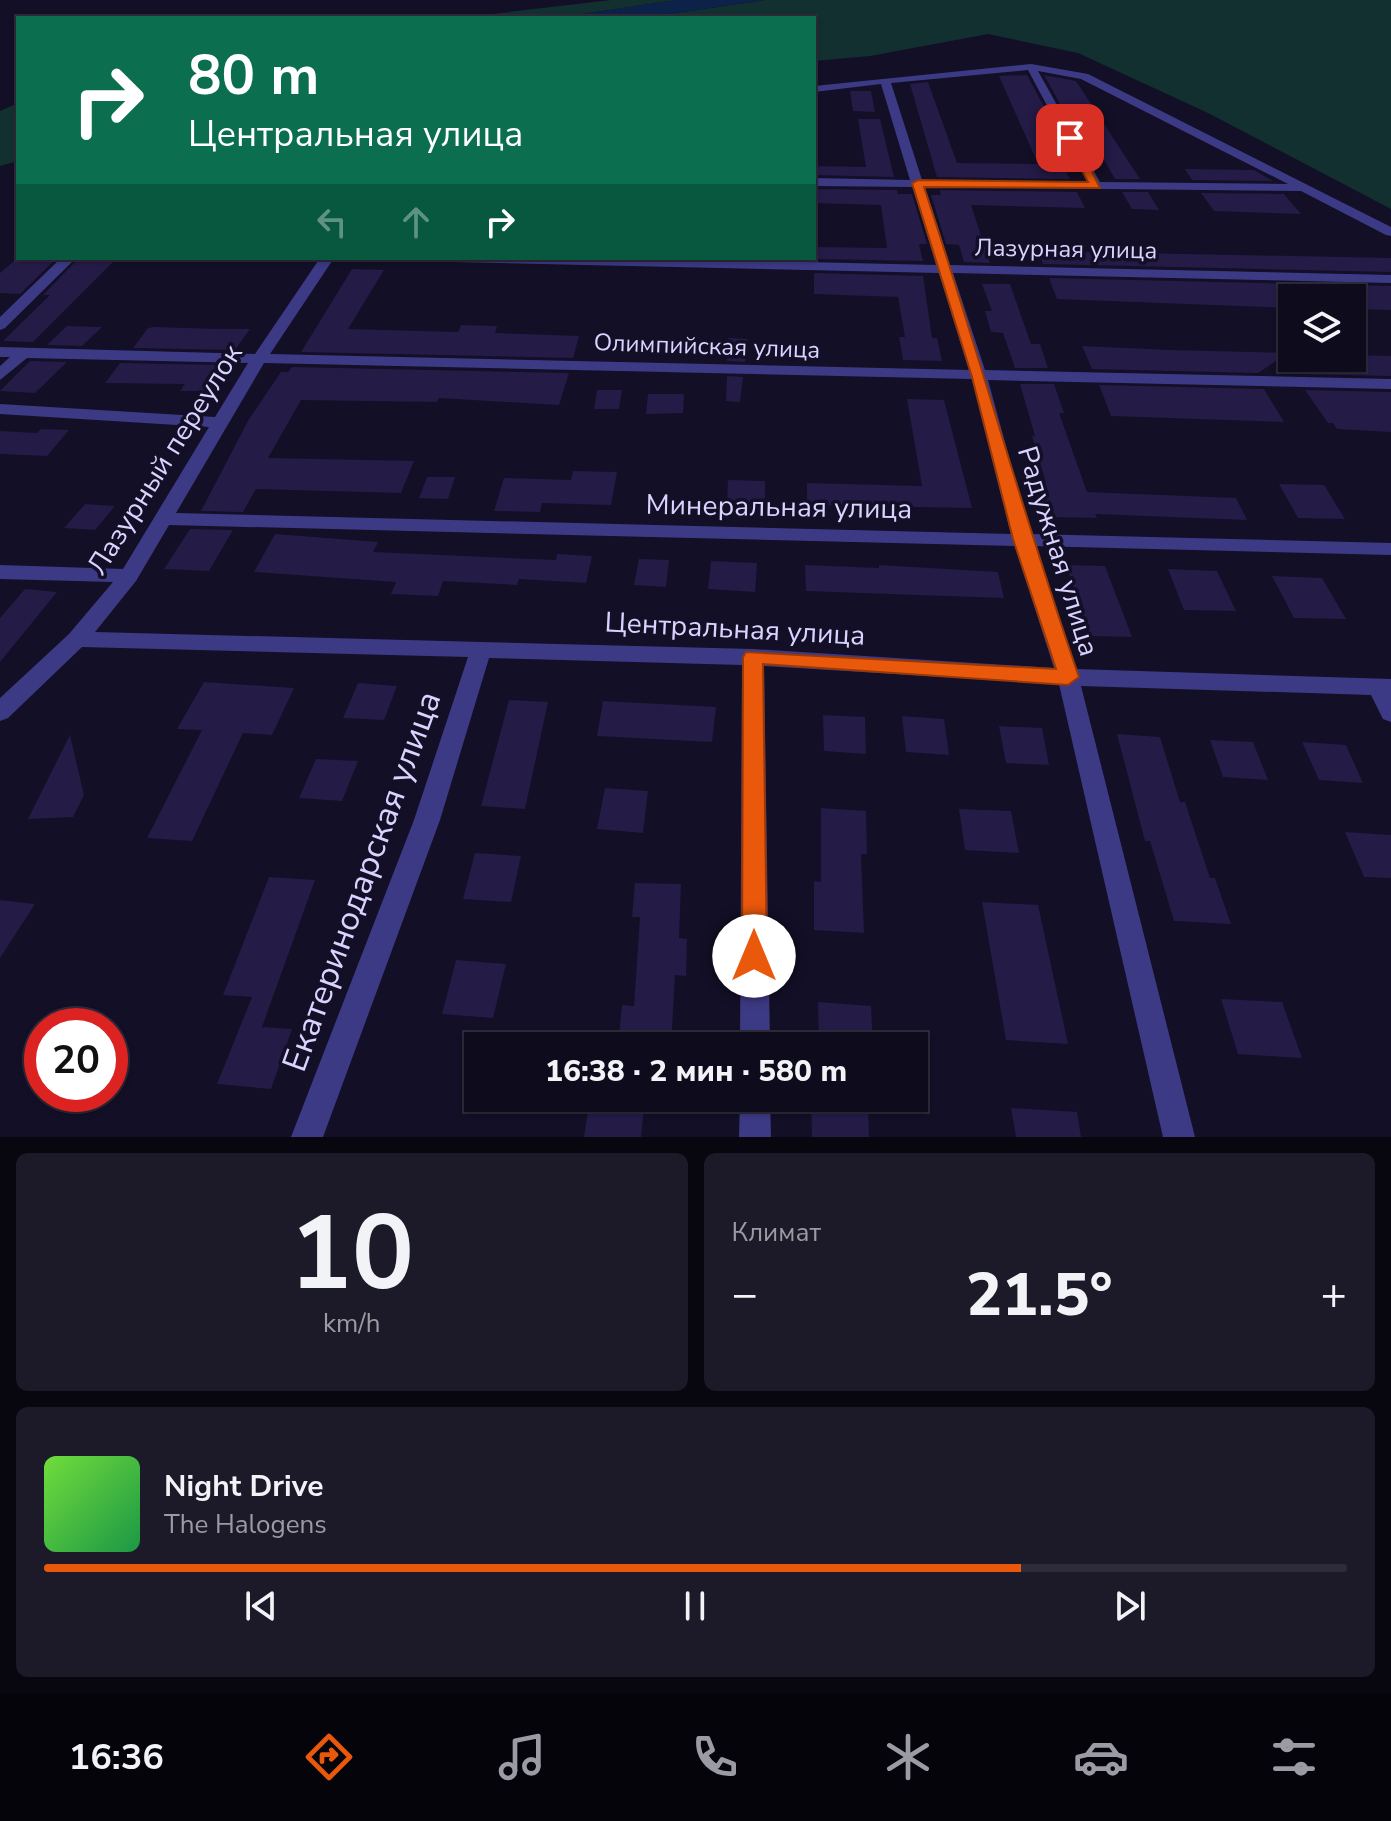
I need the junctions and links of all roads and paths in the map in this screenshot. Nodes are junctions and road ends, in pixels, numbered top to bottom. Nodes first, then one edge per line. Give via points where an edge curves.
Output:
1 (1031, 67) junction
2 (885, 81) junction
3 (816, 89) edge
4 (816, 182) edge
5 (918, 183) junction
6 (1096, 186) junction
7 (1303, 188) junction
8 (1391, 232) edge
9 (67, 260) edge
10 (326, 260) edge
11 (551, 260) edge
12 (945, 268) junction
13 (1391, 279) edge
14 (0, 325) edge
15 (0, 352) edge
16 (23, 353) junction
17 (260, 357) junction
18 (0, 375) edge
19 (979, 377) junction
20 (1391, 384) edge
21 (0, 409) edge
22 (222, 423) junction
23 (165, 519) junction
24 (1022, 539) junction
25 (1391, 549) edge
26 (0, 572) edge
27 (129, 576) junction
28 (77, 639) junction
29 (481, 649) junction
30 (753, 657) junction
31 (1068, 677) junction
32 (1384, 687) edge
33 (0, 712) edge
34 (1391, 713) edge
35 (755, 1032) edge
36 (755, 1112) edge
37 (307, 1137) edge
38 (755, 1137) edge
39 (1179, 1137) edge

1 - 2 street
1 - 6 street
1 - 7 street via 1084,76
2 - 3 street
2 - 5 street, Радужная улица
4 - 5 street
5 - 6 street
5 - 12 street, Радужная улица
6 - 7 street
7 - 8 street
9 - 14 street
10 - 17 street, Лазурный переулок
11 - 12 street, Лазурная улица
12 - 13 street, Лазурная улица
12 - 19 street, Радужная улица
15 - 16 street, Олимпийская улица
16 - 17 street, Олимпийская улица
16 - 18 street
17 - 19 street, Олимпийская улица
17 - 22 street, Лазурный переулок
19 - 20 street, Олимпийская улица
19 - 24 street, Радужная улица
21 - 22 street
22 - 23 street, Лазурный переулок
23 - 24 street, Минеральная улица
23 - 27 street, Лазурный переулок
24 - 25 street, Минеральная улица
24 - 31 street, Радужная улица
26 - 27 street
27 - 28 street, Лазурный переулок
28 - 29 street, Центральная улица
28 - 33 street, Лазурный переулок
29 - 30 street, Центральная улица
29 - 37 street, Екатеринодарская улица via 427,820
30 - 31 street, Центральная улица
30 - 35 street
31 - 32 street, Центральная улица
31 - 39 street, Радужная улица
32 - 34 street
36 - 38 street

